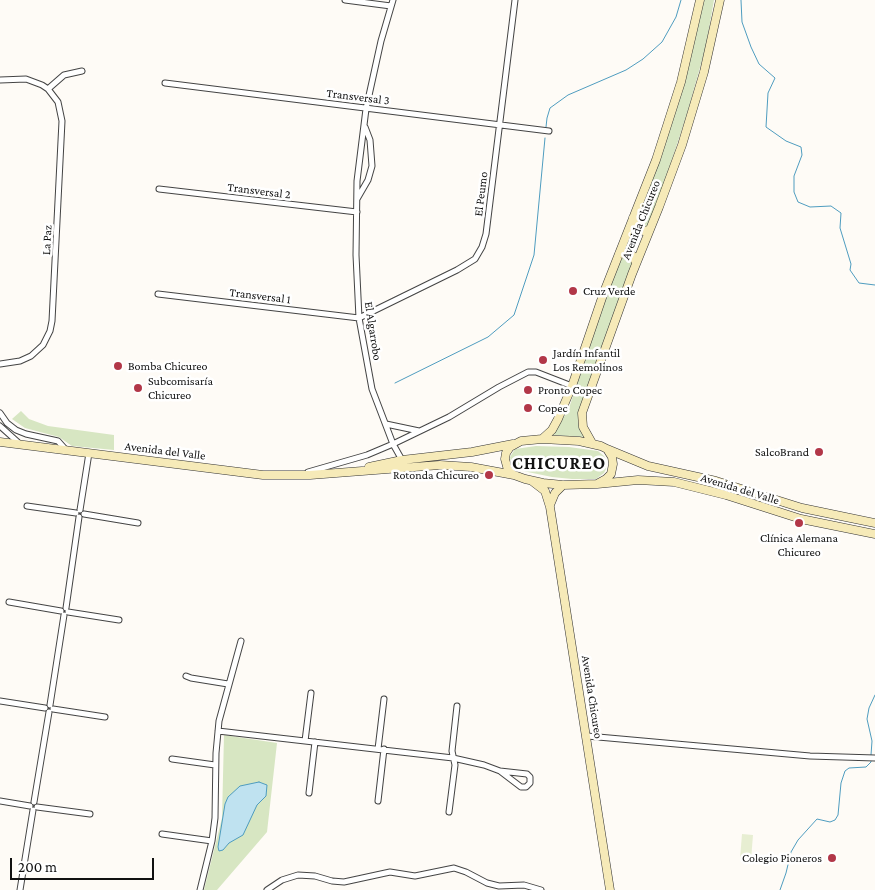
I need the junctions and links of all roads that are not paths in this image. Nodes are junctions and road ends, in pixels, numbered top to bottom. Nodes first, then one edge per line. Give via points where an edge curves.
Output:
1 (346, 0) edge
2 (515, 0) edge
3 (700, 0) edge
4 (720, 0) edge
5 (392, 3) edge
6 (82, 71) dead end
7 (0, 80) edge
8 (165, 83) dead end
9 (48, 89) junction
10 (366, 109) junction
11 (500, 124) junction
12 (365, 126) junction
13 (549, 131) dead end
14 (159, 188) dead end
15 (357, 200) junction
16 (356, 212) junction
17 (633, 218) junction
18 (650, 230) junction
19 (619, 254) junction
20 (636, 263) junction
21 (158, 294) dead end
22 (359, 318) junction
23 (0, 364) edge
24 (572, 386) junction
25 (0, 414) edge
26 (386, 424) junction
27 (0, 426) edge
28 (420, 431) junction
29 (542, 439) junction
30 (0, 442) edge
31 (592, 443) junction
32 (20, 444) junction
33 (393, 444) junction
34 (514, 444) junction
35 (607, 449) junction
36 (67, 450) junction
37 (89, 453) junction
38 (402, 460) junction
39 (327, 474) junction
40 (298, 475) junction
41 (514, 475) junction
42 (532, 481) junction
43 (597, 484) junction
44 (563, 485) junction
45 (27, 506) dead end
46 (550, 507) junction
47 (80, 514) junction
48 (138, 522) dead end
49 (875, 523) edge
50 (875, 534) edge
51 (9, 602) dead end
52 (65, 611) junction
53 (119, 620) dead end
54 (241, 641) dead end
55 (186, 676) dead end
56 (228, 684) junction
57 (311, 693) dead end
58 (384, 700) dead end
59 (0, 701) edge
60 (457, 706) dead end
61 (49, 708) junction
62 (105, 717) dead end
63 (218, 731) junction
64 (587, 736) junction
65 (305, 741) junction
66 (315, 742) junction
67 (381, 749) junction
68 (172, 758) dead end
69 (453, 758) junction
70 (873, 758) edge
71 (215, 765) junction
72 (500, 772) junction
73 (309, 793) dead end
74 (0, 801) edge
75 (378, 801) dead end
76 (33, 806) junction
77 (449, 812) dead end
78 (90, 814) dead end
79 (162, 834) dead end
80 (212, 841) junction
81 (20, 890) edge
82 (200, 890) edge
83 (267, 890) edge
84 (541, 890) edge
85 (610, 890) edge

1 - 5 street
2 - 11 street, El Peumo
3 - 17 main road, Avenida Chicureo via 676,98
4 - 18 main road, Avenida Chicureo via 692,113
5 - 10 street
6 - 9 street via 64,75
7 - 9 street via 26,79
8 - 10 street, Transversal 3
9 - 23 street, La Paz via 58,102 62,121 52,326 46,341 35,353 20,361
10 - 11 street, Transversal 3
10 - 12 street
11 - 13 street, Transversal 3
11 - 22 street, El Peumo via 486,234 478,255 457,270
12 - 15 street, El Algarrobo via 358,162
12 - 15 street via 370,140 372,166
14 - 16 street, Transversal 2
15 - 16 street, El Algarrobo
16 - 22 street, El Algarrobo
17 - 18 main road via 639,229
17 - 19 main road, Avenida Chicureo
18 - 20 main road, Avenida Chicureo
19 - 20 main road via 629,253
19 - 24 main road, Avenida Chicureo
20 - 31 main road, Avenida Chicureo via 582,413 583,427
21 - 22 street, Transversal 1
22 - 26 street, El Algarrobo via 372,389
24 - 28 street via 528,372
24 - 29 main road, Avenida Chicureo via 555,426
25 - 36 street via 16,430 58,441
26 - 28 street
26 - 33 street, El Algarrobo
27 - 32 street
28 - 33 street
29 - 31 main road, Avenida del Valle
29 - 34 main road, Avenida del Valle
30 - 32 main road, Avenida del Valle
31 - 35 main road, Avenida del Valle
32 - 36 main road, Avenida del Valle
33 - 38 street, El Algarrobo
33 - 40 street
34 - 38 main road, Avenida del Valle
34 - 41 main road via 507,450 505,459 507,468
35 - 43 main road via 613,468 609,477
35 - 49 main road, Avenida del Valle via 648,466 716,481 802,508
36 - 37 main road, Avenida del Valle
37 - 40 main road, Avenida del Valle via 245,473
37 - 47 street
38 - 39 main road, Avenida del Valle
39 - 40 main road, Avenida del Valle
39 - 41 main road, Avenida del Valle via 453,466
41 - 42 main road, Avenida del Valle
42 - 44 main road, Avenida del Valle
42 - 46 main road, Avenida Chicureo via 544,491
43 - 44 main road, Avenida del Valle
43 - 50 main road, Avenida del Valle via 638,480 674,482 801,519
44 - 46 main road via 555,493
45 - 47 street
46 - 64 main road, Avenida Chicureo
47 - 48 street
47 - 52 street
51 - 52 street
52 - 53 street
52 - 61 street
54 - 56 street
55 - 56 street
56 - 63 street
57 - 65 street
58 - 67 street
59 - 61 street
60 - 69 street
61 - 62 street
61 - 76 street
63 - 65 street
63 - 71 street
64 - 70 street via 810,756
64 - 85 main road, Avenida Chicureo
65 - 66 street
66 - 67 street
66 - 73 street
67 - 69 street
67 - 75 street
68 - 71 street
69 - 72 street
69 - 77 street via 455,765
71 - 80 street
72 - 72 street via 520,787 530,783 527,774
74 - 76 street
76 - 78 street
76 - 81 street
79 - 80 street
80 - 82 street
83 - 84 street via 298,875 344,882 390,872 415,876 454,868 486,883 524,885

